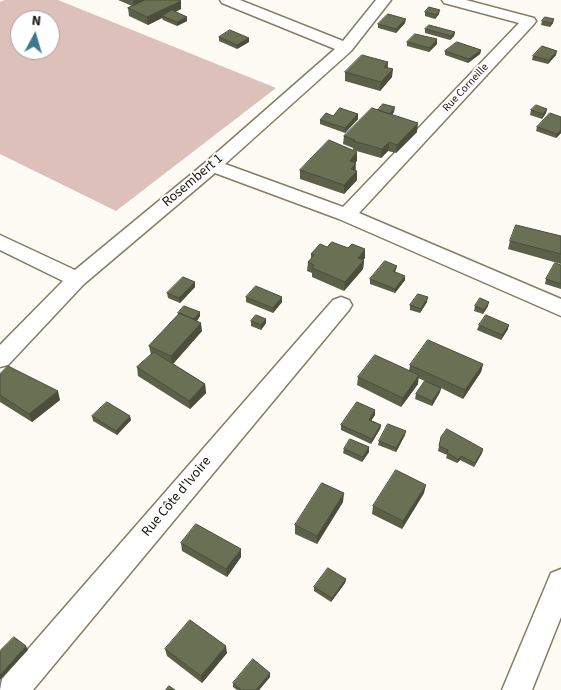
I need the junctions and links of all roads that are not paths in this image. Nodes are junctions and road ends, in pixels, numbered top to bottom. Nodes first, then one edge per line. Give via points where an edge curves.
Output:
1 (227, 0) edge
2 (384, 0) edge
3 (449, 0) edge
4 (346, 48) junction
5 (212, 166) junction
6 (346, 215) junction
7 (0, 242) edge
8 (77, 279) junction
9 (341, 305) dead end
10 (561, 308) edge
11 (0, 359) edge
12 (561, 582) edge
13 (13, 690) edge
14 (517, 690) edge

1 - 4 street
2 - 4 street, Rosembert 1
3 - 6 street, Rue Corneille via 529,21
4 - 5 street, Rosembert 1
5 - 6 street
5 - 8 street, Rosembert 1
6 - 10 street
7 - 8 street
8 - 11 street, Rosembert 1
9 - 13 street, Rue Côte d'Ivoire
12 - 14 street

